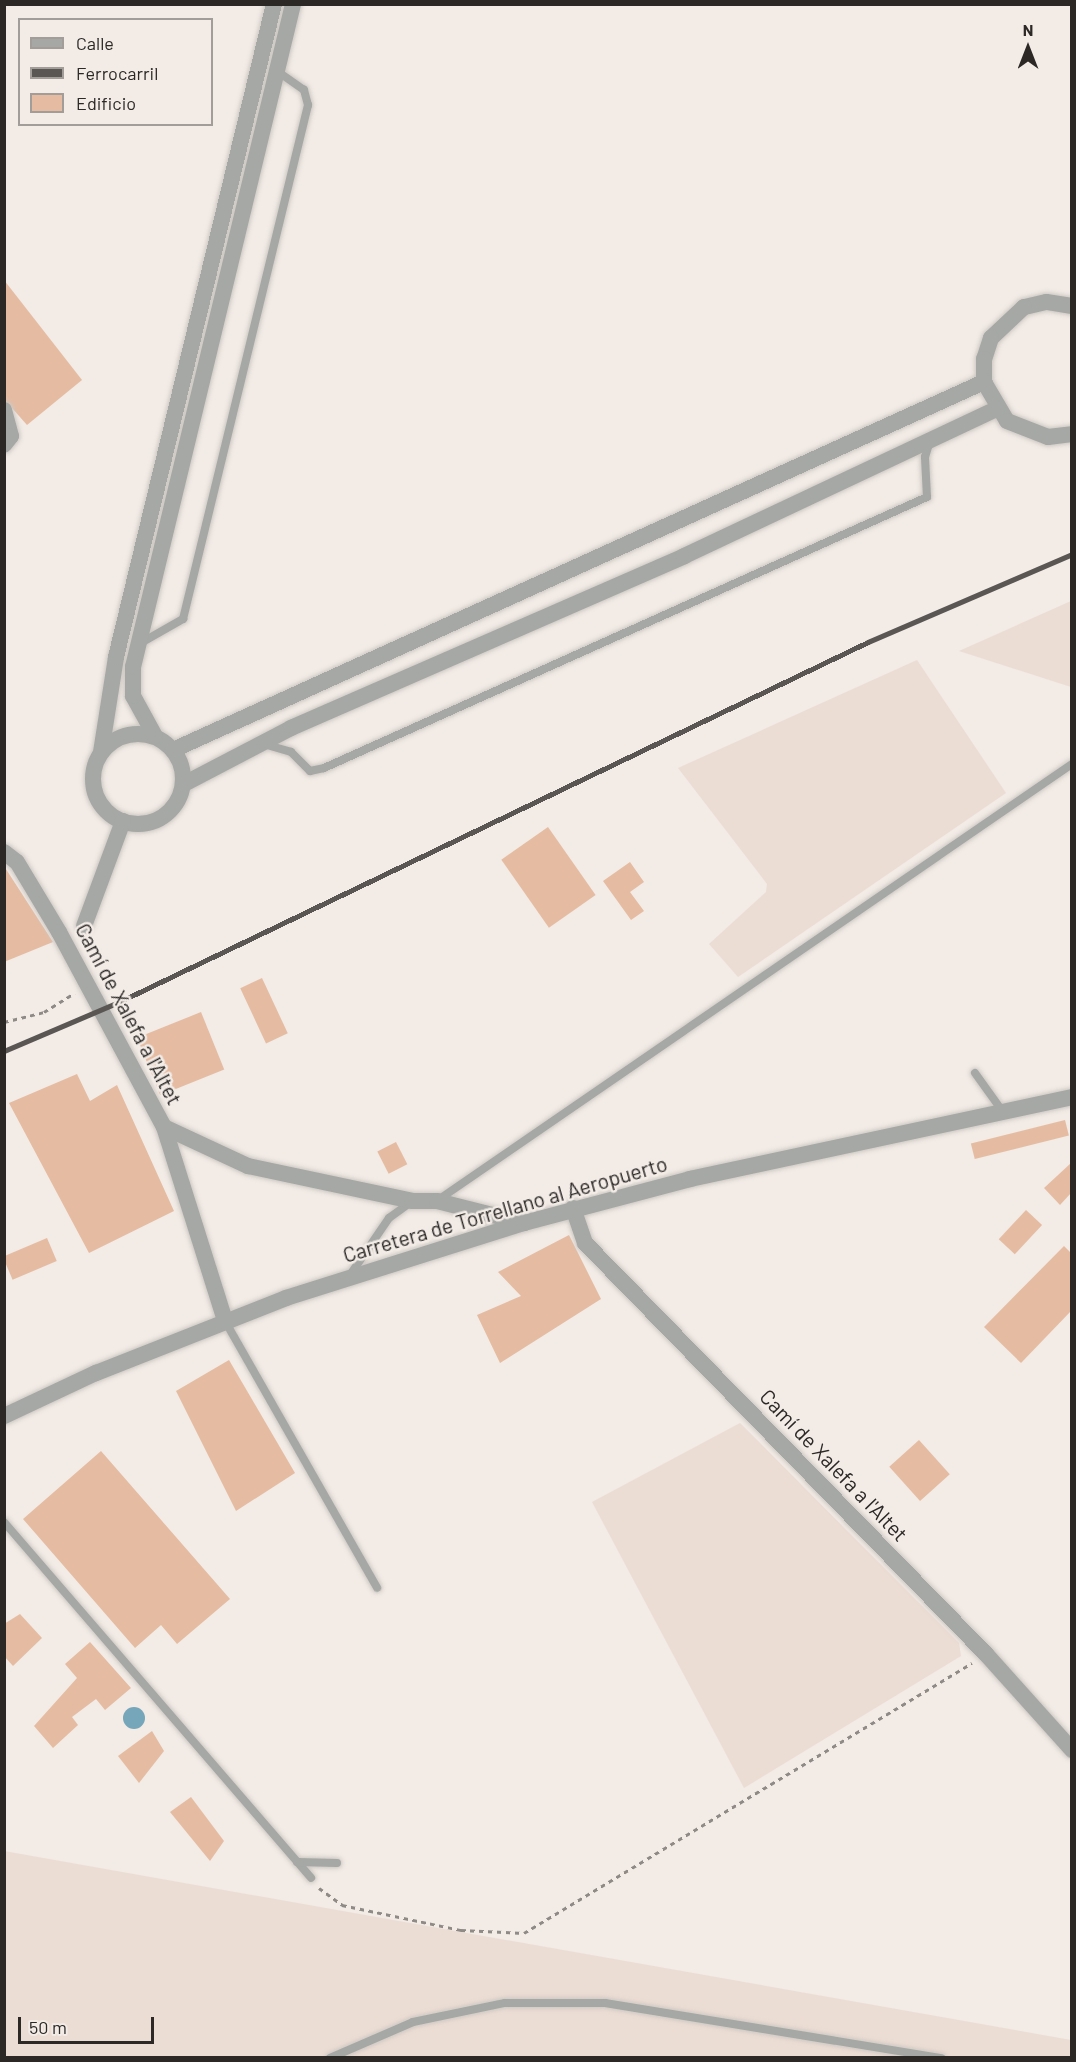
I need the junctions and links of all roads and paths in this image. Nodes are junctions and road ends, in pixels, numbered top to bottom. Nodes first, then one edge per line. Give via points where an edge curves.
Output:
1 (274, 4) edge
2 (293, 4) edge
3 (277, 71) junction
4 (1071, 306) edge
5 (984, 382) junction
6 (997, 409) junction
7 (4, 410) edge
8 (1071, 434) edge
9 (931, 440) junction
10 (4, 445) edge
11 (138, 644) junction
12 (155, 736) junction
13 (258, 745) junction
14 (173, 750) junction
15 (101, 752) junction
16 (1071, 764) edge
17 (184, 784) junction
18 (123, 821) junction
19 (4, 852) edge
20 (84, 926) dead end
21 (86, 986) junction
22 (4, 1022) edge
23 (975, 1073) dead end
24 (1071, 1098) edge
25 (1003, 1112) junction
26 (164, 1127) junction
27 (412, 1201) junction
28 (437, 1201) junction
29 (573, 1208) junction
30 (524, 1223) junction
31 (348, 1278) junction
32 (225, 1322) junction
33 (4, 1416) edge
34 (4, 1522) edge
35 (377, 1588) dead end
36 (986, 1654) junction
37 (1071, 1750) edge
38 (297, 1862) junction
39 (336, 1863) dead end
40 (311, 1878) joint
41 (330, 2058) edge
42 (942, 2058) edge

1 - 15 street via 116,657
2 - 3 street
3 - 11 street
3 - 11 lane via 304,90 308,105 183,619
4 - 5 street via 1046,302 1005,320 991,338
5 - 6 street
5 - 14 street
6 - 8 street via 1027,433
6 - 9 street
7 - 10 street via 11,436
9 - 13 street
9 - 13 lane via 925,457 927,497 896,512 324,768 310,771 278,745
11 - 12 street via 133,696
12 - 14 street
12 - 15 street via 126,735
13 - 17 street
14 - 17 street
15 - 18 street via 94,765 96,795 103,808
16 - 28 lane
17 - 18 street via 171,811 158,820
18 - 20 street
19 - 21 street, Camí de Xalefa a l'Altet via 17,862
21 - 22 path via 44,1012
21 - 26 street, Camí de Xalefa a l'Altet
23 - 25 lane
24 - 25 street, Carretera de Torrellano al Aeropuerto
25 - 29 street, Carretera de Torrellano al Aeropuerto
26 - 27 street, Camí de Xalefa a l'Altet via 248,1166
26 - 32 street
27 - 28 street, Camí de Xalefa a l'Altet
27 - 31 lane via 389,1218
28 - 30 street, Camí de Xalefa a l'Altet
29 - 30 street, Carretera de Torrellano al Aeropuerto
29 - 36 street, Camí de Xalefa a l'Altet via 585,1243
30 - 31 street, Carretera de Torrellano al Aeropuerto
31 - 32 street, Carretera de Torrellano al Aeropuerto
32 - 33 street, Carretera de Torrellano al Aeropuerto
32 - 35 lane
34 - 38 lane
36 - 37 street, Camí de Xalefa a l'Altet
36 - 40 path via 524,1933 461,1930 342,1905
38 - 39 lane
38 - 40 lane
41 - 42 lane via 413,2022 505,2003 605,2003

